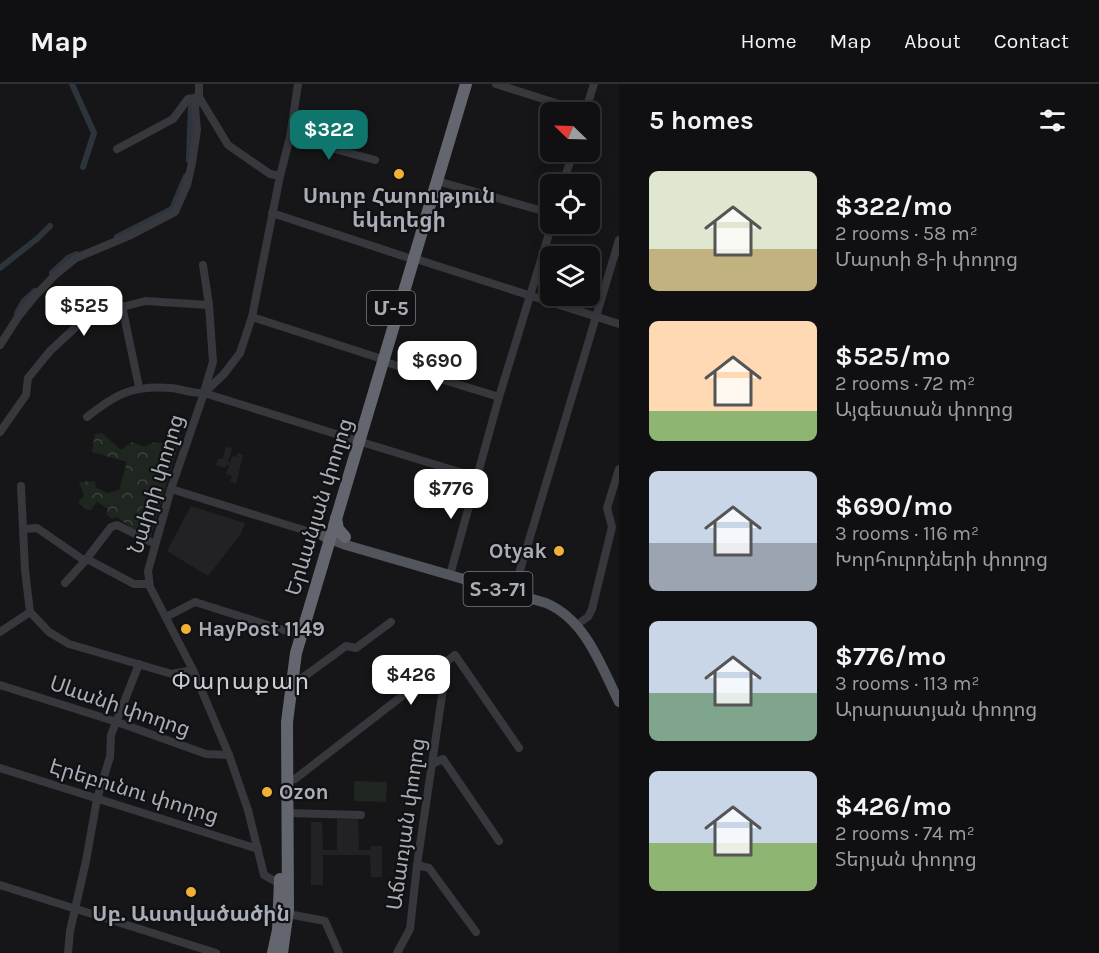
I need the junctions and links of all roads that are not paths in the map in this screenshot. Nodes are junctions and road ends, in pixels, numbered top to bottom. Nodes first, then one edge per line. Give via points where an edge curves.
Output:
1 (199, 84) edge
2 (298, 84) edge
3 (457, 84) edge
4 (466, 84) edge
5 (496, 84) edge
6 (594, 84) edge
7 (199, 97) junction
8 (553, 102) edge
9 (588, 102) edge
10 (290, 137) junction
11 (117, 149) dead end
12 (375, 160) dead end
13 (280, 176) junction
14 (437, 181) junction
15 (540, 210) edge
16 (272, 213) junction
17 (549, 234) edge
18 (619, 240) edge
19 (410, 258) junction
20 (203, 265) dead end
21 (530, 296) junction
22 (209, 305) junction
23 (122, 306) junction
24 (252, 317) junction
25 (596, 318) junction
26 (619, 324) edge
27 (0, 345) edge
28 (379, 359) junction
29 (139, 387) junction
30 (204, 393) junction
31 (499, 397) junction
32 (87, 417) dead end
33 (0, 432) edge
34 (355, 440) junction
35 (619, 469) edge
36 (476, 477) junction
37 (21, 486) dead end
38 (171, 489) junction
39 (336, 516) junction
40 (24, 529) junction
41 (325, 534) junction
42 (345, 537) junction
43 (155, 544) junction
44 (86, 560) junction
45 (451, 572) junction
46 (65, 583) dead end
47 (149, 584) junction
48 (515, 587) junction
49 (30, 612) junction
50 (166, 617) junction
51 (582, 621) junction
52 (391, 622) dead end
53 (0, 632) edge
54 (293, 633) junction
55 (447, 662) junction
56 (139, 664) junction
57 (193, 670) junction
58 (291, 681) junction
59 (0, 685) edge
60 (619, 688) edge
61 (619, 702) edge
62 (117, 722) junction
63 (519, 748) dead end
64 (229, 755) junction
65 (432, 764) junction
66 (0, 768) edge
67 (287, 780) junction
68 (97, 799) junction
69 (287, 813) junction
70 (362, 815) dead end
71 (499, 842) dead end
72 (258, 849) junction
73 (417, 865) junction
74 (280, 884) junction
75 (0, 885) edge
76 (75, 909) junction
77 (288, 914) junction
78 (476, 932) dead end
79 (68, 953) edge
80 (216, 953) edge
81 (273, 953) edge
82 (282, 953) edge
83 (339, 953) edge
84 (397, 953) edge

1 - 7 street
2 - 10 street, Նաիրի փողոց
3 - 19 highway, Երևանյան փողոց / Մ-5
4 - 14 highway, Երևանյան փողոց / Մ-5
5 - 8 street
6 - 9 street
7 - 11 street via 188,99 173,119
7 - 13 street via 228,145 270,174
7 - 27 street via 192,163 175,212 76,258 35,296
10 - 12 street
10 - 13 street, Նաիրի փողոց
13 - 16 street, Նաիրի փողոց
14 - 15 street
14 - 19 highway, Երևանյան փողոց / Մ-5
16 - 19 street
16 - 24 street, Նաիրի փողոց
17 - 21 street
18 - 25 street
19 - 21 street
19 - 28 highway, Երևանյան փողոց / Մ-5
20 - 22 street
21 - 25 street
21 - 31 street
22 - 23 street via 145,301
22 - 30 street via 213,362
23 - 29 street
23 - 33 street via 77,326 50,351 28,378 26,395
24 - 28 street
24 - 30 street, Նաիրի փողոց via 240,353
25 - 26 street
25 - 48 street
28 - 31 street
28 - 34 highway, Երևանյան փողոց / Մ-5
29 - 30 street
29 - 32 street via 110,399
30 - 34 street
30 - 38 street, Նաիրի փողոց
31 - 36 street
34 - 36 street
34 - 39 highway, Երևանյան փողոց / Մ-5
34 - 41 highway, Երևանյան փողոց / Մ-5
35 - 51 street via 607,508 612,527 610,538 592,609
36 - 45 street
37 - 40 street
38 - 41 street
38 - 43 street, Նաիրի փողոց
39 - 41 highway, Երևանյան փողոց / Մ-5
39 - 42 highway via 338,529
40 - 44 street via 38,528
40 - 49 street
41 - 42 main road, Տ-3-71
41 - 45 main road, Տ-3-71
41 - 54 highway, Երևանյան փողոց / Մ-5
41 - 58 highway, Երևանյան փողոց / Մ-5
42 - 45 main road, Տ-3-71
43 - 44 street via 117,525 111,526
43 - 47 street, Նաիրի փողոց
44 - 46 street
44 - 47 street via 134,584
45 - 48 main road, Տ-3-71
45 - 61 main road, Տ-3-71 via 561,611 587,639
47 - 50 street, Նաիրի փողոց
48 - 51 main road, Տ-3-71 via 556,601
49 - 53 street
49 - 56 street via 49,632 69,644
50 - 54 street via 195,602
50 - 57 street, Նաիրի փողոց
51 - 60 main road, Տ-3-71
52 - 58 street via 356,648 346,646 298,681
54 - 74 highway, Երևանյան փողոց / Մ-5 via 279,710
55 - 63 street via 455,655
55 - 65 street, Աճառյան փողոց
55 - 67 street via 295,779
56 - 57 street via 172,674
56 - 62 street
57 - 64 street, Նաիրի փողոց
58 - 67 highway, Երևանյան փողոց / Մ-5
59 - 62 street, Սևանի փողոց
62 - 64 street, Սևանի փողոց via 207,754
62 - 68 street
64 - 72 street, Նաիրի փողոց
65 - 71 street via 442,759
65 - 73 street, Աճառյան փողոց
66 - 68 street, Էրեբունու փողոց
67 - 69 highway, Երևանյան փողոց / Մ-5
68 - 72 street, Էրեբունու փողոց
68 - 76 street
69 - 70 street
69 - 77 highway, Երևանյան փողոց / Մ-5
72 - 74 street, Նաիրի փողոց via 265,876
73 - 78 street via 429,868
73 - 84 street, Աճառյան փողոց via 410,929
74 - 81 highway, Երևանյան փողոց / Մ-5
75 - 76 street
76 - 79 street
76 - 80 street
77 - 82 highway, Երևանյան փողոց / Մ-5
77 - 83 street via 325,921

